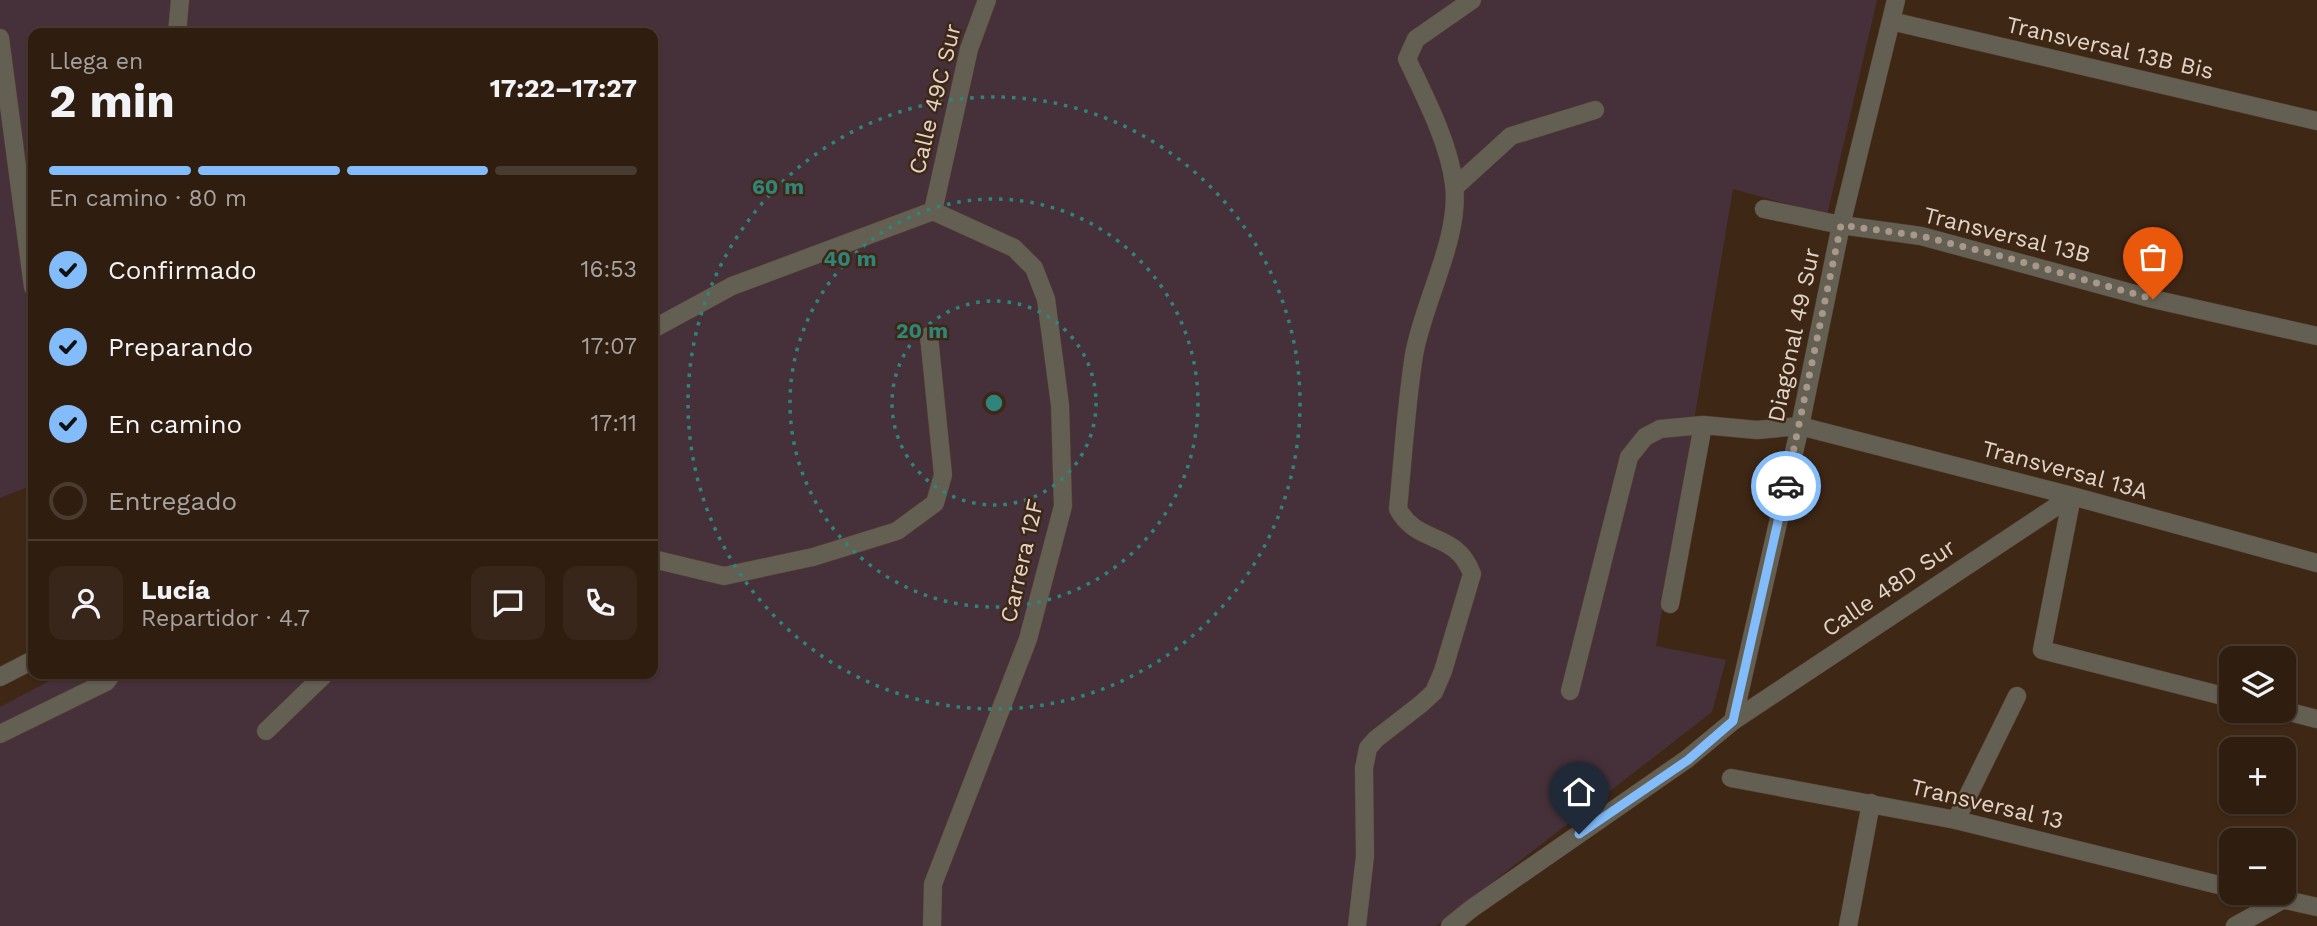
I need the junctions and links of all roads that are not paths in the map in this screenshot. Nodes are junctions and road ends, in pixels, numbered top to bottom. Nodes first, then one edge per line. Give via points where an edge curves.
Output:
1 (180, 0) edge
2 (987, 0) edge
3 (1472, 0) edge
4 (1896, 0) edge
5 (1891, 22) junction
6 (177, 28) edge
7 (0, 38) edge
8 (1595, 110) dead end
9 (2317, 121) edge
10 (1455, 187) junction
11 (1764, 209) dead end
12 (933, 211) junction
13 (1841, 225) junction
14 (28, 249) edge
15 (658, 326) edge
16 (2317, 336) edge
17 (929, 337) dead end
18 (1703, 425) junction
19 (1800, 426) junction
20 (2072, 496) junction
21 (658, 560) edge
22 (2317, 563) edge
23 (1671, 604) dead end
24 (28, 663) edge
25 (28, 671) edge
26 (6, 674) edge
27 (108, 679) edge
28 (320, 679) edge
29 (1570, 691) dead end
30 (2219, 695) edge
31 (2017, 696) dead end
32 (2296, 714) edge
33 (2317, 719) edge
34 (1733, 721) junction
35 (267, 731) dead end
36 (0, 734) edge
37 (1731, 778) dead end
38 (1871, 803) junction
39 (1956, 820) junction
40 (2219, 885) edge
41 (2296, 903) edge
42 (2273, 905) edge
43 (2317, 907) edge
44 (932, 926) edge
45 (1357, 926) edge
46 (1450, 926) edge
47 (1848, 926) edge
48 (2235, 926) edge

1 - 6 street
2 - 12 street, Calle 49C Sur via 969,49
3 - 10 street via 1416,39 1407,59 1433,116
4 - 5 street, Diagonal 49 Sur
5 - 9 street, Transversal 13B Bis
5 - 13 street, Diagonal 49 Sur
7 - 14 street
8 - 10 street via 1511,136
10 - 45 street via 1451,228 1415,353 1398,509 1410,526 1455,547 1472,574 1434,692 1368,748 1363,768 1365,856
11 - 13 street, Transversal 13B
12 - 15 street via 732,286
12 - 44 street, Carrera 12F via 1014,248 1034,268 1046,299 1059,405 1063,506 1028,639 933,884
13 - 16 street, Transversal 13B via 1921,236 2153,299
13 - 19 street, Diagonal 49 Sur
17 - 21 street via 943,475 935,503 897,531 724,576
18 - 19 street, Transversal 13A via 1757,430
18 - 23 street
18 - 29 street, Transversal 13A via 1660,429 1645,437 1629,457
19 - 20 street, Transversal 13A
19 - 34 street, Diagonal 49 Sur
20 - 22 street, Transversal 13A
20 - 30 street via 2042,650
20 - 34 street, Calle 48D Sur
24 - 26 street
25 - 26 street
27 - 36 street
28 - 35 street
31 - 39 street
32 - 33 street
34 - 46 street, Calle 48D Sur via 1688,760
37 - 38 street, Transversal 13
38 - 39 street, Transversal 13
38 - 47 street
39 - 40 street, Transversal 13
41 - 43 street
42 - 48 street

